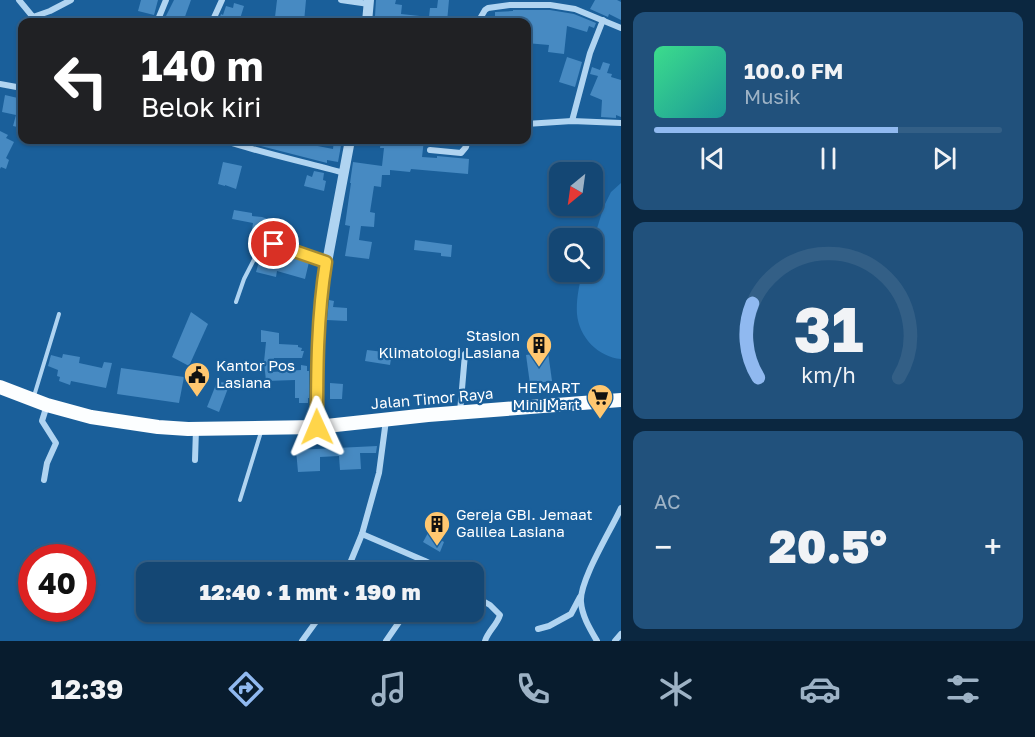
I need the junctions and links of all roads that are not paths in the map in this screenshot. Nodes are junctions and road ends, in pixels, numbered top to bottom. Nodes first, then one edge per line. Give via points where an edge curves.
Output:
1 (19, 0) edge
2 (71, 0) edge
3 (166, 0) edge
4 (222, 0) edge
5 (341, 0) edge
6 (490, 0) edge
7 (369, 2) edge
8 (488, 8) junction
9 (159, 18) edge
10 (214, 18) edge
11 (367, 18) edge
12 (480, 18) edge
13 (603, 20) junction
14 (621, 28) edge
15 (0, 84) edge
16 (18, 87) edge
17 (572, 121) junction
18 (621, 123) edge
19 (531, 124) edge
20 (234, 144) edge
21 (349, 144) edge
22 (467, 144) edge
23 (430, 150) dead end
24 (344, 173) junction
25 (326, 262) junction
26 (236, 302) dead end
27 (59, 314) dead end
28 (465, 354) dead end
29 (0, 387) edge
30 (33, 400) junction
31 (621, 400) edge
32 (47, 405) junction
33 (460, 412) junction
34 (386, 419) junction
35 (317, 427) junction
36 (196, 428) junction
37 (262, 428) junction
38 (195, 460) dead end
39 (44, 480) dead end
40 (240, 500) dead end
41 (621, 508) edge
42 (362, 534) junction
43 (352, 562) edge
44 (427, 562) edge
45 (581, 595) junction
46 (484, 602) edge
47 (316, 622) edge
48 (399, 622) edge
49 (538, 629) dead end
50 (621, 634) edge
51 (302, 641) edge
52 (386, 641) edge
53 (485, 641) edge
54 (597, 641) edge
55 (615, 641) edge

1 - 2 street via 33,16
3 - 9 street
4 - 10 street
5 - 7 street
6 - 8 street
7 - 11 street
8 - 12 street
8 - 13 street via 564,7
13 - 14 street
13 - 17 street
15 - 16 street
17 - 18 street
17 - 19 street
20 - 24 street
21 - 24 street
22 - 23 street via 461,153
24 - 25 street
25 - 26 lane via 274,244 261,246
25 - 35 street via 317,346
27 - 30 lane
28 - 33 street
29 - 30 highway, Jalan Timor Raya
30 - 32 highway, Jalan Timor Raya
31 - 33 highway, Jalan Timor Raya
32 - 36 highway, Jalan Timor Raya via 119,422
32 - 39 street via 42,421 56,443
33 - 34 highway, Jalan Timor Raya
34 - 35 highway, Jalan Timor Raya
34 - 42 street via 379,473
35 - 37 highway, Jalan Timor Raya
36 - 37 highway, Jalan Timor Raya
36 - 38 street
37 - 40 lane
41 - 45 street
42 - 43 street
42 - 44 street
45 - 49 street via 571,614
45 - 54 street via 584,616
46 - 53 street via 500,615
47 - 51 street
48 - 52 street
50 - 55 street

